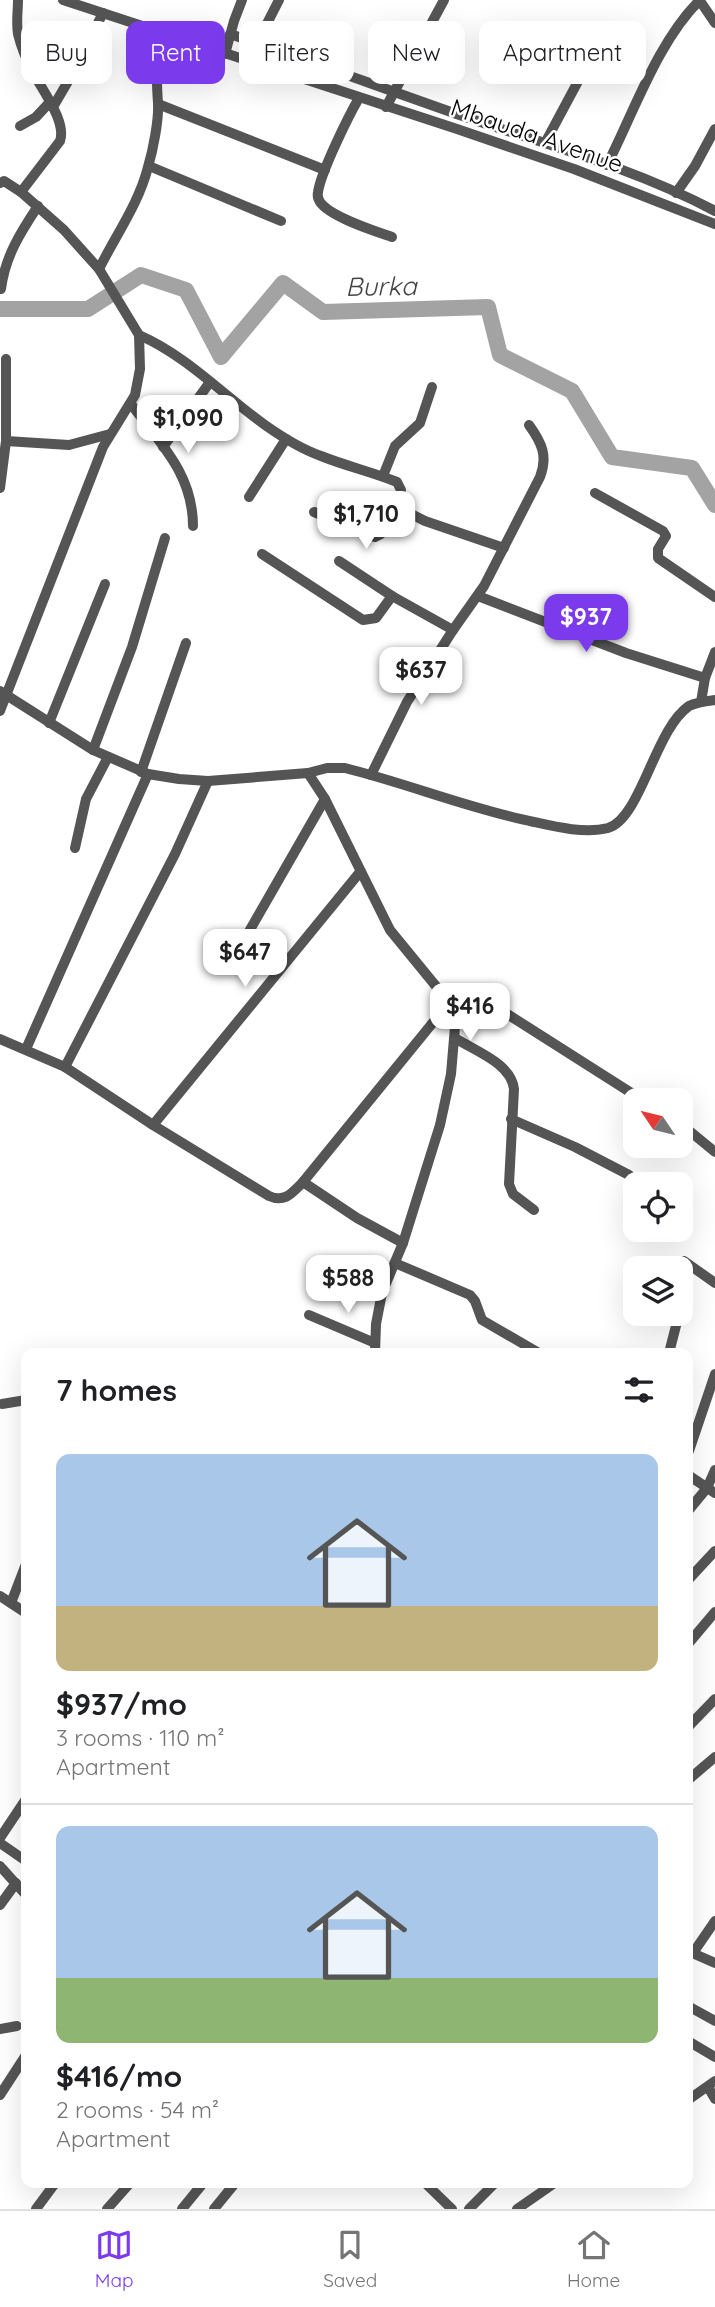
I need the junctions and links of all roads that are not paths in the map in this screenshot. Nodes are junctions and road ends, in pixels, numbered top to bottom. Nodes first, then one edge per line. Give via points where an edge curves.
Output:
1 (18, 0) edge
2 (63, 0) edge
3 (242, 0) edge
4 (279, 0) edge
5 (444, 0) edge
6 (700, 1) edge
7 (88, 4) edge
8 (103, 13) junction
9 (126, 21) edge
10 (268, 21) edge
11 (715, 23) edge
12 (230, 34) junction
13 (239, 37) edge
14 (225, 54) joint
15 (354, 76) edge
16 (156, 84) edge
17 (577, 84) edge
18 (394, 90) junction
19 (359, 99) junction
20 (51, 104) junction
21 (158, 104) junction
22 (386, 107) junction
23 (20, 126) dead end
24 (715, 129) edge
25 (545, 143) junction
26 (607, 165) junction
27 (149, 166) junction
28 (326, 170) junction
29 (0, 183) edge
30 (21, 192) junction
31 (676, 193) junction
32 (38, 206) junction
33 (715, 211) edge
34 (281, 221) dead end
35 (715, 224) edge
36 (392, 237) dead end
37 (99, 268) junction
38 (1, 289) edge
39 (139, 335) junction
40 (6, 359) dead end
41 (210, 382) junction
42 (432, 387) dead end
43 (131, 404) junction
44 (529, 425) dead end
45 (110, 434) junction
46 (286, 439) junction
47 (6, 441) junction
48 (163, 447) junction
49 (383, 476) junction
50 (0, 488) edge
51 (595, 494) dead end
52 (249, 497) dead end
53 (397, 507) junction
54 (314, 512) dead end
55 (193, 526) dead end
56 (165, 538) dead end
57 (504, 548) junction
58 (262, 554) dead end
59 (339, 561) dead end
60 (105, 584) dead end
61 (392, 596) junction
62 (478, 596) junction
63 (715, 597) edge
64 (453, 630) junction
65 (186, 643) dead end
66 (715, 652) edge
67 (705, 678) junction
68 (2, 693) edge
69 (715, 700) edge
70 (701, 702) junction
71 (0, 711) edge
72 (49, 723) junction
73 (93, 750) junction
74 (108, 757) junction
75 (144, 773) junction
76 (308, 773) junction
77 (371, 775) junction
78 (208, 781) junction
79 (325, 799) junction
80 (75, 848) dead end
81 (360, 872) junction
82 (243, 942) dead end
83 (447, 1002) junction
84 (455, 1038) junction
85 (0, 1039) edge
86 (26, 1049) junction
87 (65, 1067) junction
88 (623, 1088) edge
89 (511, 1119) junction
90 (153, 1125) junction
91 (693, 1134) edge
92 (715, 1152) edge
93 (623, 1172) edge
94 (303, 1182) junction
95 (534, 1210) dead end
96 (403, 1242) junction
97 (395, 1263) junction
98 (693, 1267) edge
99 (715, 1283) edge
100 (309, 1315) dead end
101 (676, 1326) edge
102 (375, 1348) edge
103 (530, 1348) edge
104 (670, 1348) edge
105 (715, 1374) edge
106 (21, 1401) edge
107 (2, 1404) dead end
108 (693, 1437) edge
109 (715, 1470) edge
110 (693, 1478) edge
111 (711, 1491) edge
112 (693, 1507) edge
113 (715, 1551) edge
114 (693, 1575) edge
115 (21, 1577) edge
116 (0, 1596) edge
117 (11, 1603) junction
118 (21, 1610) edge
119 (715, 1612) edge
120 (693, 1638) edge
121 (715, 1699) edge
122 (693, 1722) edge
123 (715, 1757) edge
124 (693, 1776) edge
125 (21, 1806) edge
126 (0, 1838) edge
127 (0, 1843) edge
128 (21, 1858) edge
129 (0, 1866) edge
130 (16, 1883) junction
131 (21, 1889) edge
132 (0, 1905) edge
133 (715, 1921) edge
134 (693, 1949) edge
135 (693, 1953) edge
136 (715, 1963) edge
137 (693, 2009) edge
138 (715, 2021) edge
139 (17, 2026) dead end
140 (0, 2029) edge
141 (693, 2043) edge
142 (715, 2057) edge
143 (21, 2063) edge
144 (711, 2084) edge
145 (0, 2095) edge
146 (693, 2097) edge
147 (715, 2099) edge
148 (52, 2188) edge
149 (126, 2188) edge
150 (199, 2188) edge
151 (231, 2188) edge
152 (430, 2188) edge
153 (436, 2188) edge
154 (490, 2188) edge
155 (547, 2188) edge
156 (438, 2196) junction
157 (36, 2209) edge
158 (107, 2209) edge
159 (182, 2209) edge
160 (214, 2209) edge
161 (452, 2209) edge
162 (469, 2209) edge
163 (517, 2209) edge

1 - 20 street via 18,33
2 - 7 street, Mbauda Avenue
3 - 12 street
4 - 10 street
5 - 18 street
6 - 11 street
6 - 26 street via 690,9 658,61
7 - 8 street, Mbauda Avenue
8 - 9 street, Mbauda Avenue
8 - 20 street via 70,78
12 - 13 street
12 - 14 street
14 - 19 street, Mbauda Avenue
15 - 18 street
16 - 21 street
17 - 25 street
18 - 22 street
18 - 25 street
19 - 22 street, Mbauda Avenue
19 - 28 street
20 - 23 street
20 - 30 street via 63,134
21 - 27 street
21 - 28 street
22 - 35 street, Mbauda Avenue via 573,169
24 - 31 street
25 - 26 street
26 - 31 street
27 - 34 street
27 - 37 street
28 - 36 street via 317,193 325,208
29 - 30 street via 10,183
30 - 32 street
31 - 33 street
32 - 37 street
32 - 38 street via 13,246
37 - 39 street
39 - 41 street
39 - 43 street via 140,369
40 - 47 street
41 - 46 street
41 - 48 street
42 - 49 street via 420,423 395,446
43 - 45 street
43 - 48 street
44 - 57 street via 541,442 544,468
45 - 47 street via 69,445
45 - 68 street
46 - 49 street via 321,457
46 - 52 street
47 - 50 street
48 - 55 street via 188,490
49 - 53 street via 400,486
51 - 63 street via 663,530 666,536 658,558
53 - 54 street via 375,537
53 - 57 street
56 - 73 street via 128,659
57 - 62 street
58 - 61 street via 363,620 376,618
59 - 61 street
60 - 72 street
61 - 64 street
62 - 64 street
62 - 67 street
64 - 77 street via 407,702
65 - 75 street
66 - 67 street
67 - 70 street
68 - 71 street
68 - 72 street
69 - 70 street
70 - 77 street via 680,716 661,744 632,807 621,821 607,828 558,828 490,813
72 - 73 street
73 - 74 street
74 - 75 street
74 - 80 street via 86,799
75 - 78 street
75 - 86 street
76 - 77 street via 345,768
76 - 78 street
76 - 79 street
78 - 87 street
79 - 81 street
79 - 82 street
81 - 83 street via 394,936
81 - 90 street
83 - 84 street
83 - 88 street via 468,993 478,996
83 - 94 street
84 - 89 street via 510,1075 514,1089
84 - 96 street via 440,1125
85 - 86 street
86 - 87 street
87 - 90 street
89 - 93 street
89 - 95 street via 510,1189
90 - 94 street via 274,1198 283,1199
91 - 92 street
94 - 96 street
96 - 97 street
97 - 102 street via 378,1306
97 - 103 street via 470,1295 482,1320
98 - 99 street
100 - 102 street
101 - 104 street
105 - 108 street
106 - 107 street
109 - 111 street
110 - 111 street
111 - 112 street
113 - 114 street
115 - 117 street
116 - 117 street
117 - 118 street
119 - 120 street
121 - 122 street
123 - 124 street
125 - 126 street
127 - 128 street
129 - 130 street
130 - 131 street
130 - 132 street
133 - 134 street
135 - 136 street
137 - 138 street
139 - 140 street
141 - 142 street
143 - 145 street
144 - 146 street
144 - 147 street
148 - 157 street
149 - 158 street
150 - 159 street
151 - 160 street
152 - 156 street
153 - 156 street
154 - 162 street
155 - 163 street
156 - 161 street

